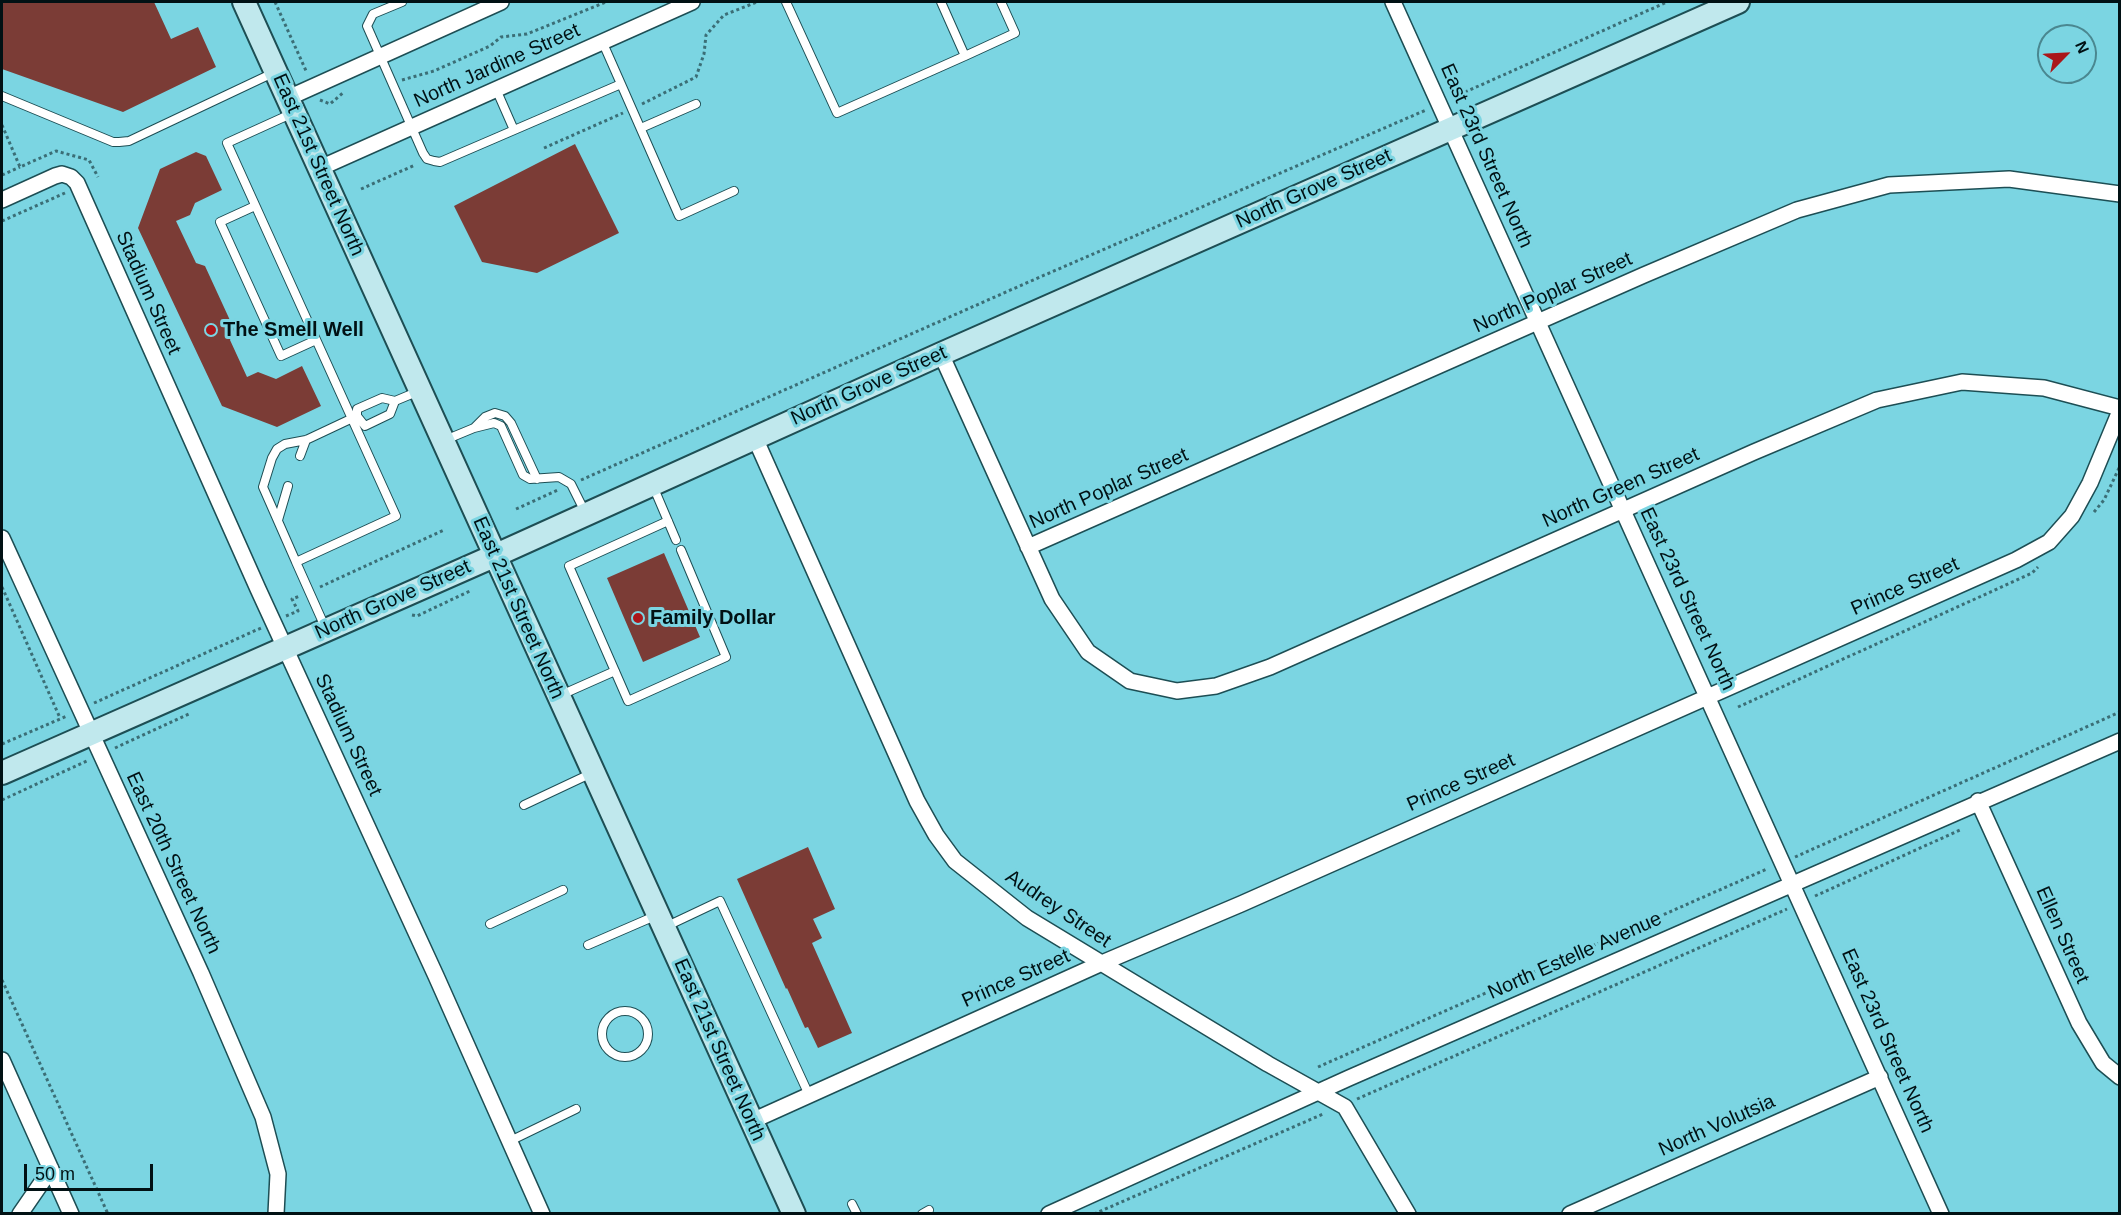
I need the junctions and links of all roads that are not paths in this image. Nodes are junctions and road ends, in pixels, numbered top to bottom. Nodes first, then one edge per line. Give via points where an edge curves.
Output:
1 (244, 2) edge
2 (402, 2) edge
3 (501, 2) edge
4 (692, 2) edge
5 (786, 2) edge
6 (940, 2) edge
7 (1000, 2) edge
8 (1393, 2) edge
9 (1738, 2) edge
10 (602, 41) junction
11 (380, 56) junction
12 (965, 56) junction
13 (276, 72) junction
14 (621, 84) junction
15 (496, 89) junction
16 (2, 96) edge
17 (696, 104) dead end
18 (291, 105) junction
19 (411, 127) junction
20 (640, 128) junction
21 (1451, 129) junction
22 (514, 130) junction
23 (320, 168) junction
24 (734, 191) dead end
25 (2120, 194) edge
26 (3, 195) edge
27 (255, 206) junction
28 (1538, 323) junction
29 (316, 340) junction
30 (941, 354) junction
31 (420, 390) junction
32 (395, 401) junction
33 (2120, 410) edge
34 (354, 418) junction
35 (755, 438) junction
36 (306, 440) junction
37 (444, 441) junction
38 (300, 456) dead end
39 (652, 484) junction
40 (288, 486) dead end
41 (1623, 510) junction
42 (586, 514) junction
43 (278, 520) junction
44 (668, 520) junction
45 (2, 538) edge
46 (676, 540) dead end
47 (1028, 548) junction
48 (681, 550) dead end
49 (494, 556) junction
50 (296, 561) junction
51 (326, 629) junction
52 (285, 648) junction
53 (615, 671) junction
54 (558, 696) junction
55 (1709, 697) junction
56 (90, 733) junction
57 (2120, 741) edge
58 (593, 772) junction
59 (2, 773) edge
60 (1978, 801) junction
61 (524, 804) dead end
62 (1792, 883) junction
63 (563, 890) dead end
64 (660, 921) junction
65 (490, 924) dead end
66 (588, 945) dead end
67 (1102, 963) junction
68 (602, 1031) joint
69 (2, 1060) edge
70 (1880, 1077) junction
71 (2120, 1077) edge
72 (1318, 1092) junction
73 (809, 1095) junction
74 (576, 1109) dead end
75 (752, 1121) junction
76 (510, 1141) junction
77 (51, 1169) junction
78 (852, 1204) dead end
79 (20, 1214) edge
80 (72, 1214) edge
81 (276, 1214) edge
82 (542, 1214) edge
83 (794, 1214) edge
84 (857, 1214) edge
85 (1049, 1214) edge
86 (1408, 1214) edge
87 (1570, 1214) edge
88 (1941, 1214) edge

1 - 13 street, East 21st Street North
2 - 11 lane via 373,14 369,20 367,26
3 - 11 street
4 - 10 street, North Jardine Street
5 - 12 lane via 837,112
6 - 12 lane
7 - 12 lane via 1015,33
8 - 21 street, East 23rd Street North
9 - 21 street, North Grove Street
10 - 14 lane
10 - 15 street, North Jardine Street
11 - 18 street
11 - 19 lane
13 - 16 lane via 120,142
13 - 18 street, East 21st Street North
14 - 20 lane
14 - 22 lane
15 - 19 street, North Jardine Street
15 - 22 lane
17 - 20 lane
18 - 23 street, East 21st Street North
18 - 27 lane via 227,143
19 - 22 lane via 427,159 440,162
19 - 23 street, North Jardine Street
20 - 24 lane via 679,216
21 - 28 street, East 23rd Street North
21 - 30 street, North Grove Street
23 - 31 street, East 21st Street North
25 - 28 street, North Poplar Street via 2009,178 1889,185 1797,210
26 - 52 street, Stadium Street via 62,174 77,183
27 - 29 lane
27 - 29 lane via 220,222 281,356
28 - 41 street, East 23rd Street North
28 - 47 street, North Poplar Street
29 - 34 lane
30 - 35 street, North Grove Street
30 - 47 street, North Green Street
31 - 32 lane
31 - 37 street, East 21st Street North
32 - 34 lane via 382,398 357,409
32 - 34 lane via 390,414 365,426
33 - 41 street, North Green Street via 2044,388 1962,382 1877,400
33 - 55 street, Prince Street via 2081,500 2049,542 1984,575
34 - 36 lane
34 - 50 lane via 396,516
35 - 39 street, North Grove Street
35 - 67 street, Audrey Street via 917,801 936,835 956,861 1027,918
36 - 38 lane
36 - 43 lane via 285,444 272,459 263,487
37 - 42 lane via 474,428 494,423 501,426 523,475 530,479 559,477 571,484
37 - 49 street, East 21st Street North
39 - 42 street, North Grove Street
39 - 44 lane
40 - 43 lane
41 - 47 street, North Green Street via 1270,667 1216,686 1177,691 1130,681 1088,652 1052,599
41 - 55 street, East 23rd Street North
42 - 49 street, North Grove Street
43 - 50 lane
44 - 46 lane
44 - 53 lane via 569,566
45 - 56 street, East 20th Street North
48 - 53 lane via 726,657 627,701
49 - 51 street, North Grove Street
49 - 54 street, East 21st Street North
50 - 51 lane
51 - 52 street, North Grove Street
52 - 56 street, North Grove Street
52 - 76 street, Stadium Street
53 - 54 lane
54 - 58 street, East 21st Street North
55 - 62 street, East 23rd Street North
55 - 67 street, Prince Street
56 - 59 street, North Grove Street
56 - 81 street, East 20th Street North via 263,1117 278,1174
57 - 60 street, North Estelle Avenue
58 - 61 lane
58 - 64 street, East 21st Street North
60 - 62 street, North Estelle Avenue
60 - 71 street, Ellen Street via 2079,1023 2103,1063
62 - 70 street, East 23rd Street North
62 - 72 street, North Estelle Avenue
63 - 65 lane
64 - 66 lane
64 - 73 lane via 720,902
64 - 75 street, East 21st Street North
67 - 72 street, Audrey Street
67 - 73 street, Prince Street
68 - 68 lane via 605,1046 616,1056 638,1053 647,1041 643,1020 630,1012 617,1012 609,1017
69 - 77 street
70 - 87 street, North Volutsia
70 - 88 street, East 23rd Street North
72 - 85 street, North Estelle Avenue
72 - 86 street, Audrey Street via 1342,1106
73 - 75 street, Prince Street
74 - 76 lane
75 - 83 street, East 21st Street North
76 - 82 street, Stadium Street
77 - 79 street
77 - 80 street
78 - 84 lane

